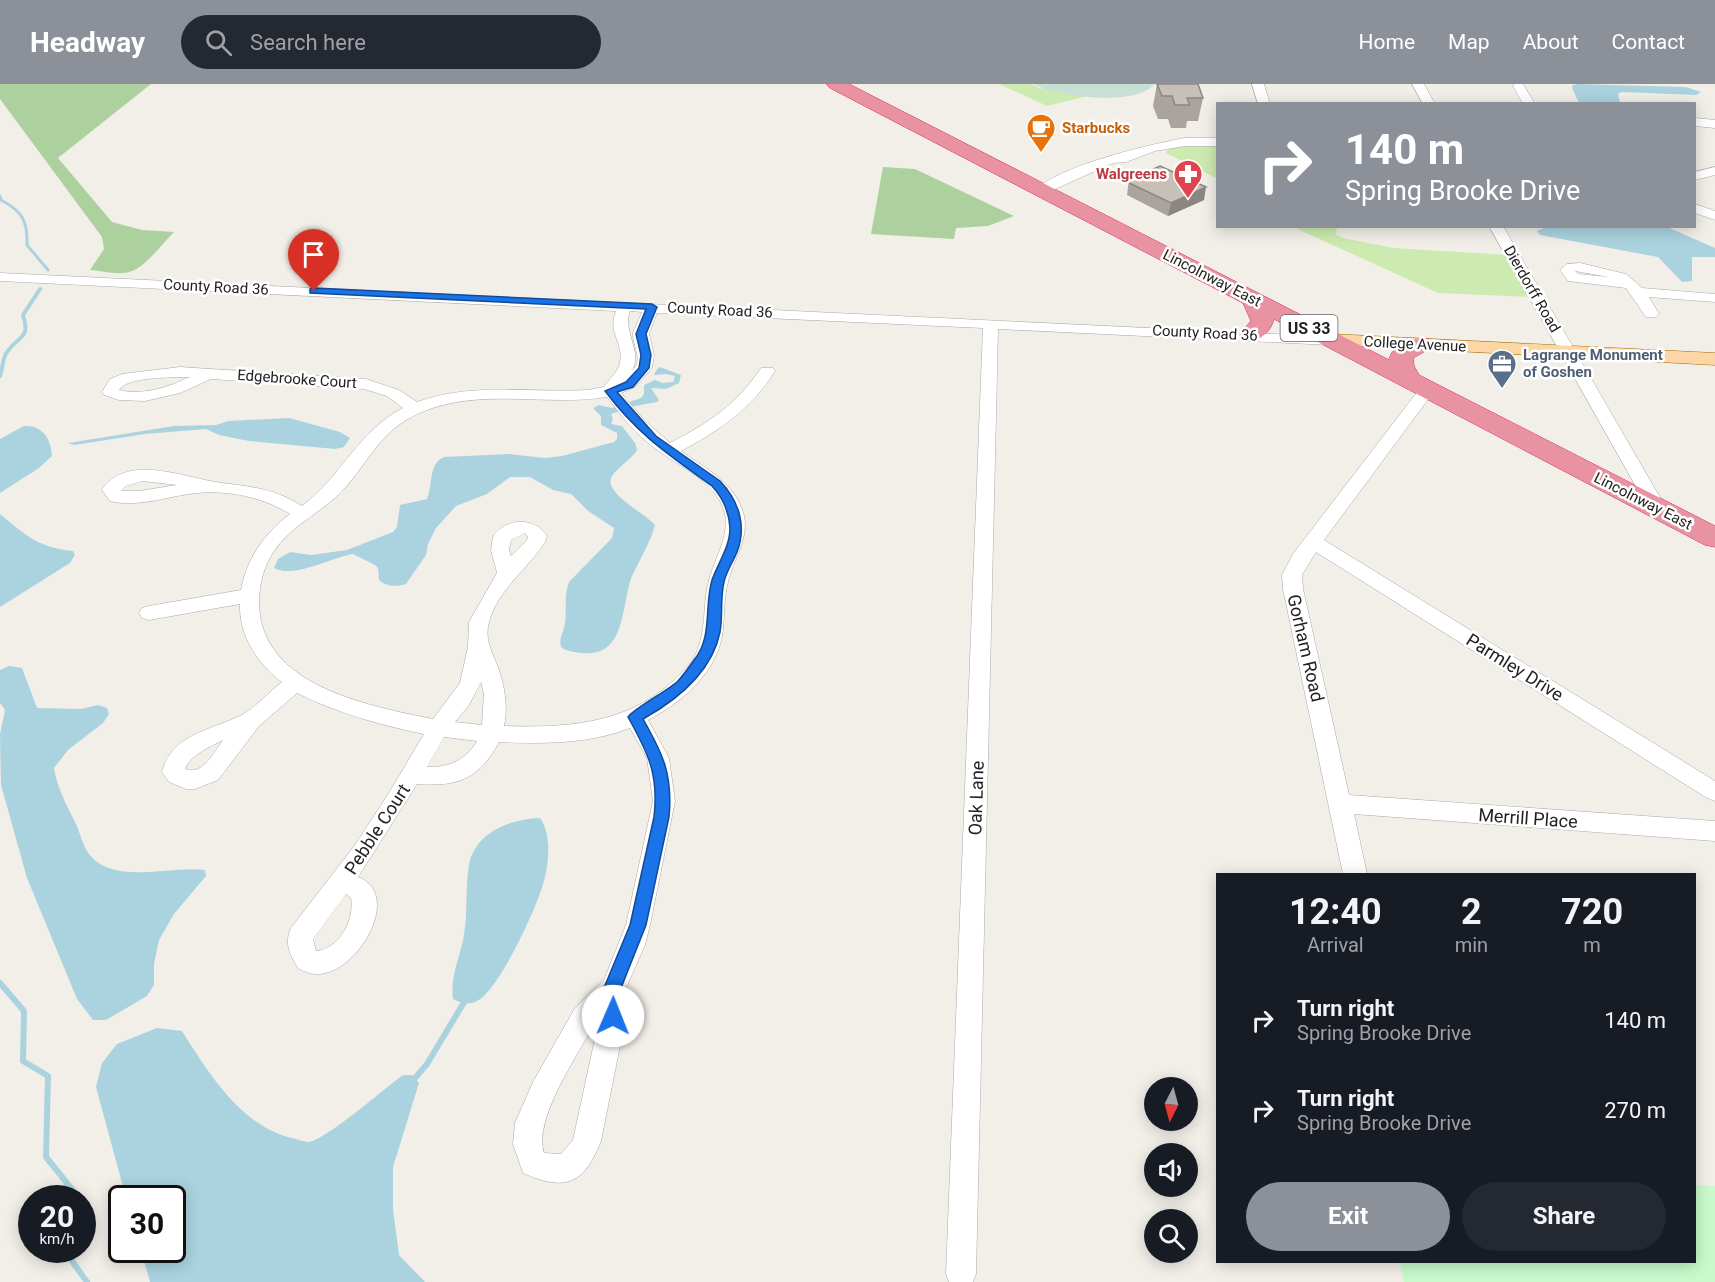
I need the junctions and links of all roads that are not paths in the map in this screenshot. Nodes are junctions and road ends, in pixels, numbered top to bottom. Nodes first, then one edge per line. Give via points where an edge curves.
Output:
1 (836, 84) edge
2 (1258, 84) edge
3 (1418, 84) edge
4 (1519, 86) dead end
5 (1263, 102) edge
6 (1428, 102) edge
7 (1528, 102) edge
8 (1696, 122) edge
9 (1715, 124) edge
10 (1216, 142) edge
11 (1715, 171) edge
12 (1696, 176) edge
13 (1042, 191) junction
14 (1696, 208) edge
15 (1715, 216) edge
16 (1497, 228) edge
17 (3, 277) edge
18 (1251, 298) junction
19 (1715, 298) edge
20 (625, 306) junction
21 (652, 307) junction
22 (1651, 314) dead end
23 (991, 323) junction
24 (1251, 335) junction
25 (1331, 340) junction
26 (1422, 344) junction
27 (1568, 352) junction
28 (1715, 359) edge
29 (767, 370) dead end
30 (208, 374) junction
31 (1419, 386) junction
32 (620, 401) junction
33 (415, 409) junction
34 (670, 450) junction
35 (207, 486) dead end
36 (1657, 508) junction
37 (303, 514) junction
38 (1715, 538) edge
39 (1314, 542) junction
40 (507, 573) dead end
41 (249, 595) junction
42 (149, 613) dead end
43 (478, 646) junction
44 (296, 682) junction
45 (635, 717) junction
46 (251, 720) dead end
47 (438, 728) junction
48 (493, 734) junction
49 (411, 776) junction
50 (1715, 792) edge
51 (1341, 804) junction
52 (1715, 831) edge
53 (1355, 873) edge
54 (341, 882) dead end
55 (613, 988) junction
56 (961, 1274) dead end

1 - 13 highway, Lincolnway East / US 33
2 - 5 street
3 - 6 street
4 - 7 street
8 - 9 street
10 - 13 street via 1167,144 1126,158 1063,188
11 - 12 street
13 - 18 highway, Lincolnway East / US 33
14 - 15 street
16 - 27 street, Dierdorff Road
17 - 20 street, County Road 36
18 - 24 highway via 1263,322
18 - 25 highway, Lincolnway East / US 33
19 - 22 street via 1635,288
20 - 21 street, County Road 36
20 - 32 street via 619,331 628,349 627,366 613,384
21 - 23 street, County Road 36
21 - 32 street via 641,334 646,355 644,368
23 - 24 street, County Road 36
23 - 56 street, Oak Lane
24 - 25 street, County Road 36
25 - 26 main road, College Avenue
25 - 31 highway, Lincolnway East / US 33
26 - 27 main road, College Avenue
26 - 31 highway via 1400,360
27 - 28 main road, College Avenue
27 - 36 street, Dierdorff Road
29 - 34 street via 739,409
30 - 30 street, Edgebrooke Court via 180,372 128,377 116,382 110,392 125,396 167,391 190,385
30 - 33 street, Edgebrooke Court via 366,384 393,393
31 - 36 highway, Lincolnway East / US 33
31 - 39 street, Gorham Road
32 - 33 street via 476,393
32 - 34 street via 638,424
33 - 37 street via 380,431 338,486
34 - 45 street via 725,493 734,512 736,531 718,582 713,633 703,659 682,685
35 - 37 street via 274,497
36 - 38 highway, Lincolnway East / US 33
37 - 41 street via 264,551
39 - 50 street, Parmley Drive
39 - 51 street, Gorham Road via 1295,567 1292,582
40 - 43 street, Pebble Court via 479,622
41 - 42 street
41 - 44 street via 253,634 277,668
43 - 47 street, Pebble Court via 470,684
43 - 48 street via 491,669
44 - 46 street
44 - 47 street via 360,709
45 - 48 street via 580,732
45 - 55 street via 657,758 662,817 638,925
47 - 48 street
47 - 49 street, Pebble Court
48 - 49 street, Pebble Court via 482,754 466,769 437,778
49 - 54 street, Pebble Court
51 - 52 street, Merrill Place
51 - 53 street, Gorham Road
55 - 55 street via 584,1017 529,1123 527,1144 533,1163 544,1169 559,1171 581,1157 613,1016

